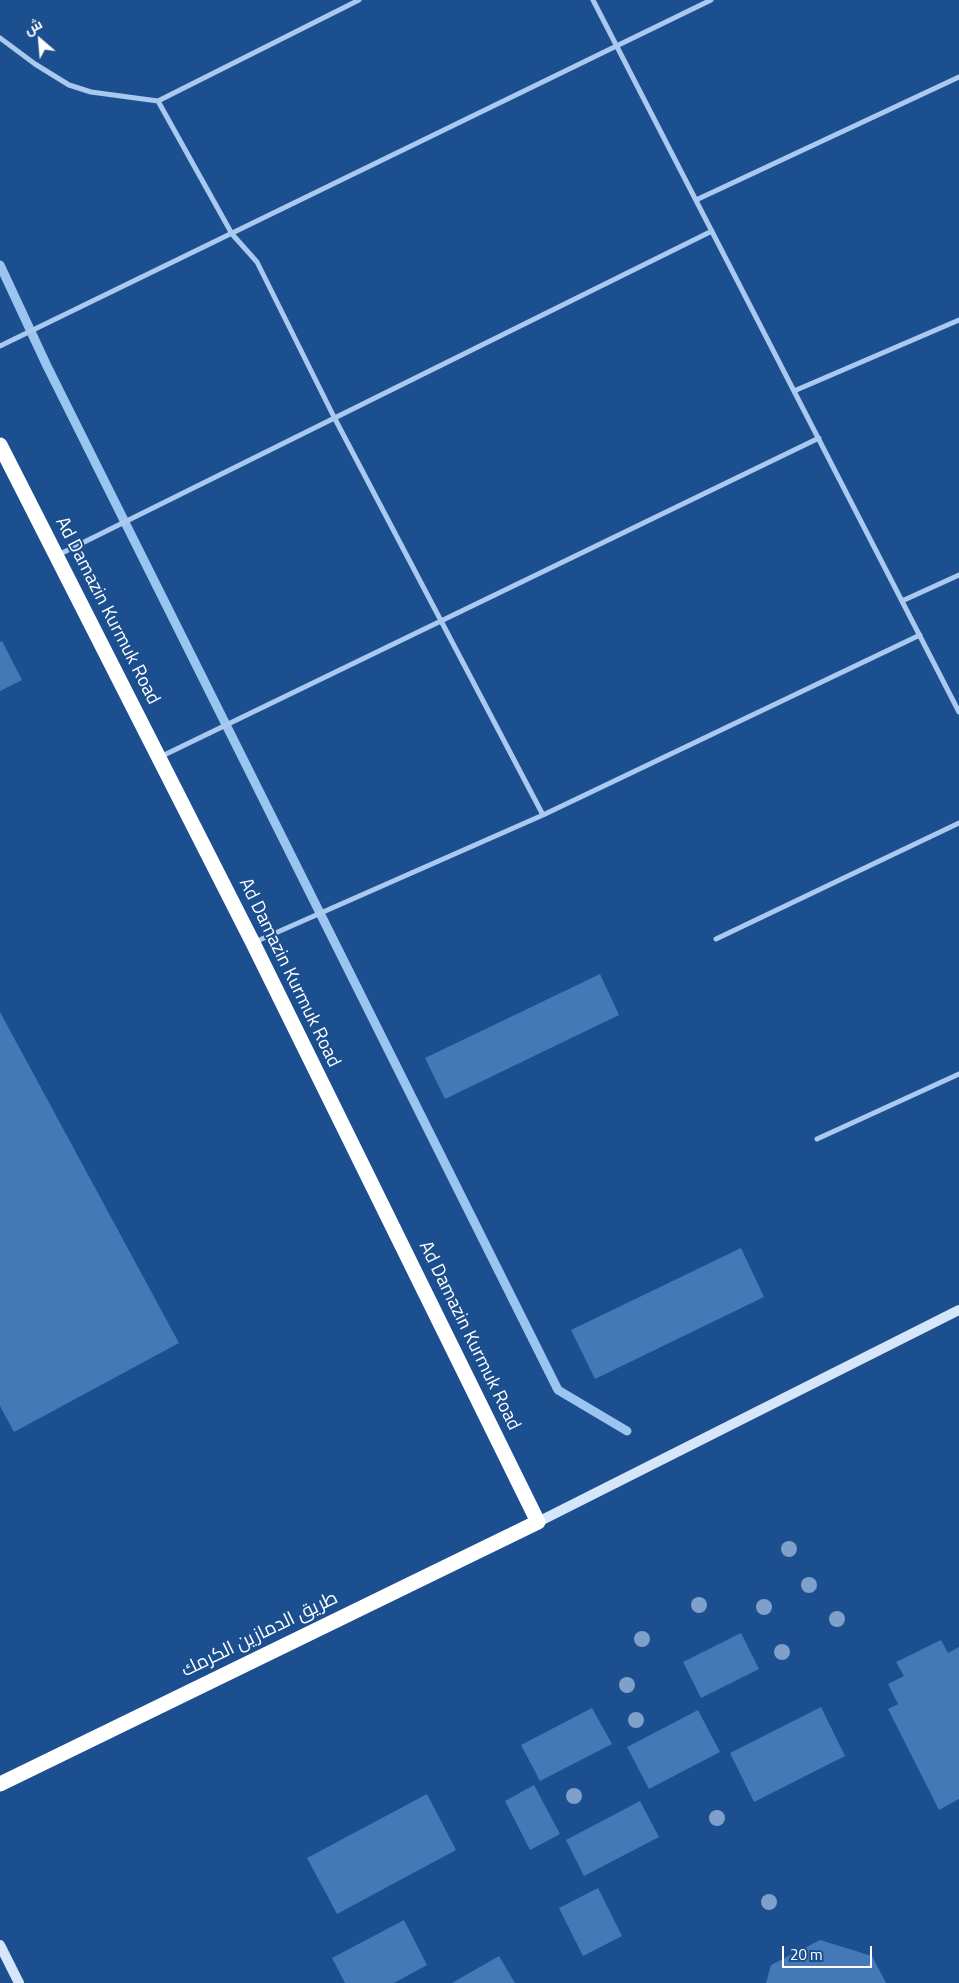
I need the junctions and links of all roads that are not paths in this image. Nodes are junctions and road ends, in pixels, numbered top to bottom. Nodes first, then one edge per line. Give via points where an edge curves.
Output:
1 (359, 0) edge
2 (593, 0) edge
3 (710, 0) edge
4 (0, 38) edge
5 (616, 46) junction
6 (959, 77) edge
7 (158, 100) junction
8 (696, 200) junction
9 (712, 231) junction
10 (232, 234) junction
11 (959, 320) edge
12 (0, 346) edge
13 (794, 391) junction
14 (334, 417) junction
15 (819, 438) junction
16 (0, 445) edge
17 (56, 556) junction
18 (959, 575) edge
19 (902, 601) junction
20 (441, 620) junction
21 (920, 635) junction
22 (959, 712) edge
23 (159, 757) junction
24 (543, 815) junction
25 (959, 824) edge
26 (716, 939) dead end
27 (253, 943) junction
28 (959, 1074) edge
29 (817, 1139) dead end
30 (959, 1310) edge
31 (538, 1522) junction
32 (0, 1784) edge
33 (0, 1945) edge
34 (19, 1983) edge

1 - 7 street
2 - 5 street
3 - 5 street
4 - 7 street via 69,85 91,92
5 - 8 street
5 - 10 street
6 - 8 street
7 - 10 street
8 - 9 street
9 - 13 street
9 - 14 street
10 - 12 street
10 - 14 street via 257,262
11 - 13 street
13 - 15 street
14 - 17 street
14 - 20 street
15 - 19 street
15 - 20 street
16 - 17 highway, Ad Damazin Kurmuk Road
17 - 23 highway, Ad Damazin Kurmuk Road
18 - 19 street
19 - 21 street
20 - 23 street
20 - 24 street
21 - 22 street
21 - 24 street
23 - 27 highway, Ad Damazin Kurmuk Road
24 - 27 street
25 - 26 street
27 - 31 highway, Ad Damazin Kurmuk Road
28 - 29 street
30 - 31 street
31 - 32 highway, طريق الدمازين الكرمك
33 - 34 street

